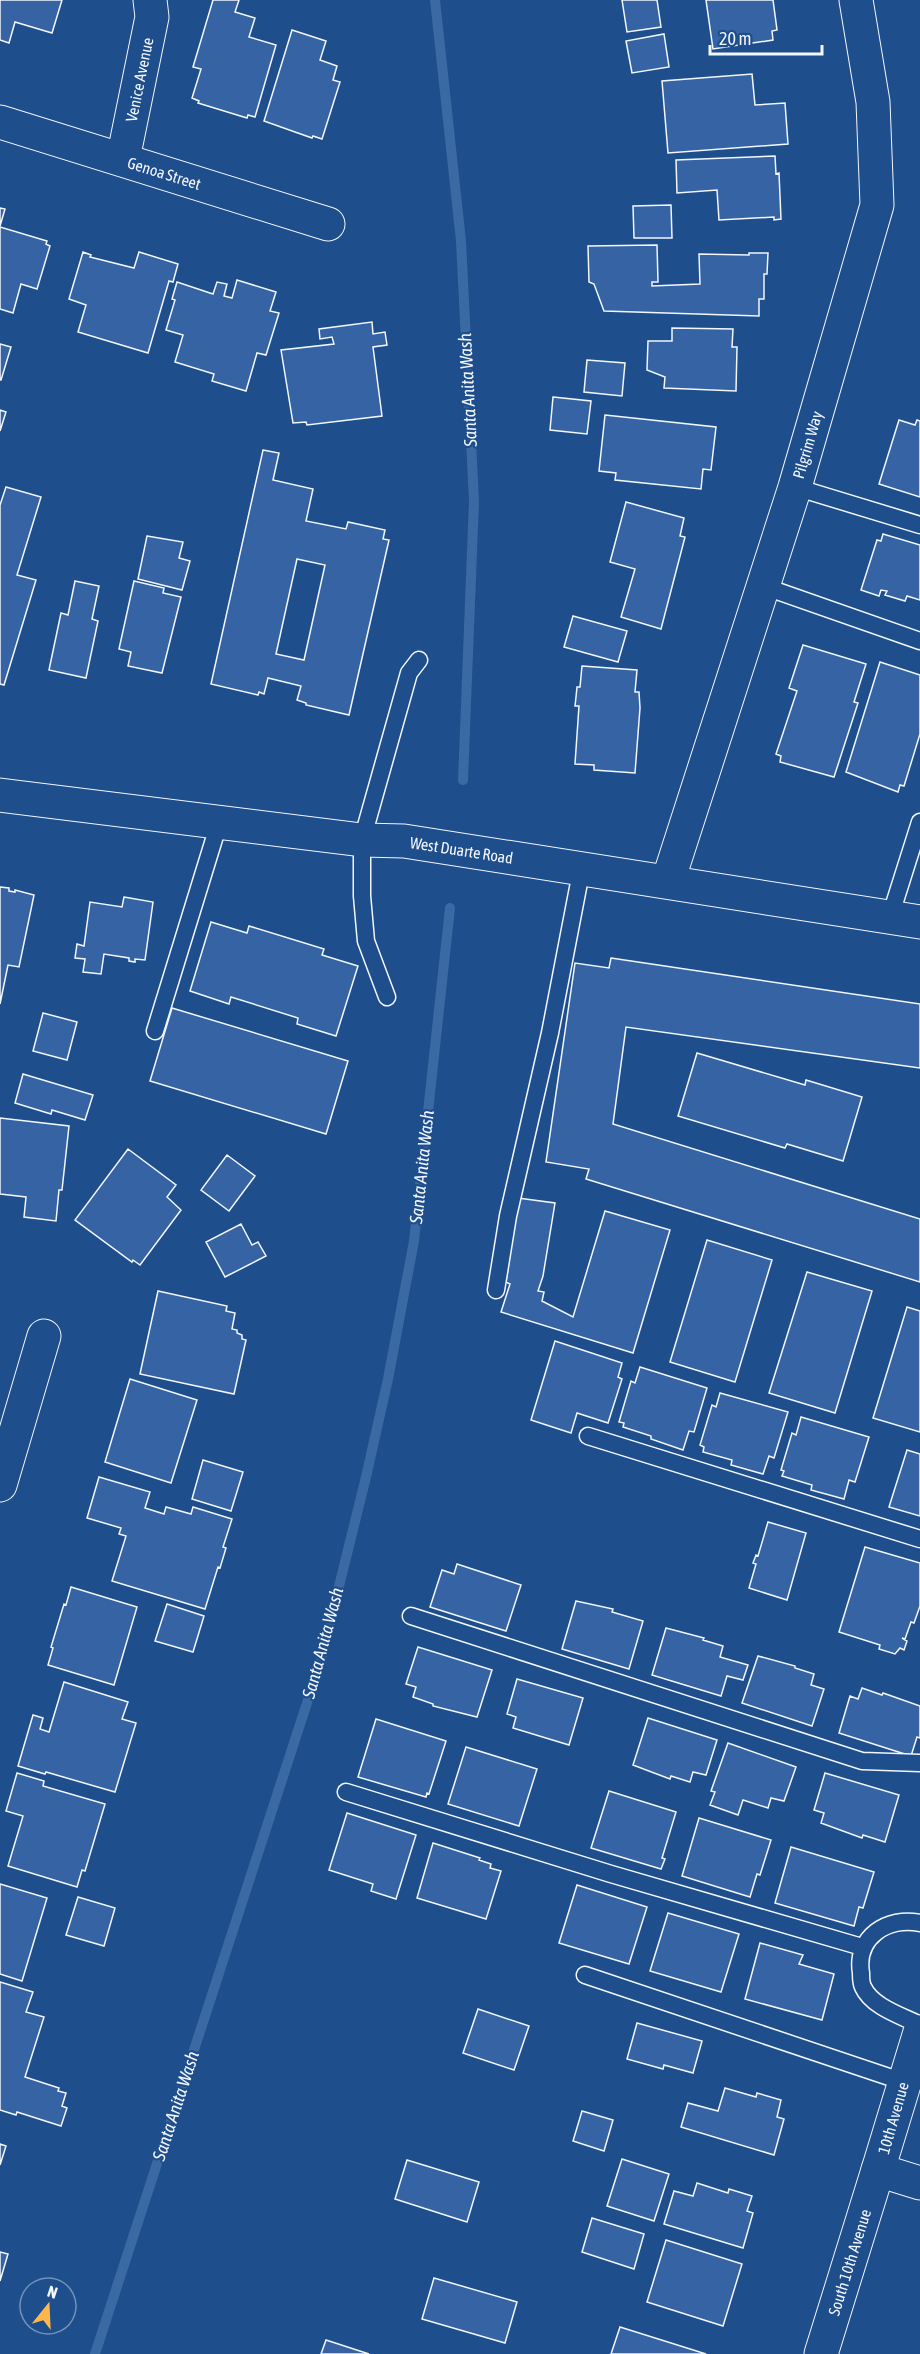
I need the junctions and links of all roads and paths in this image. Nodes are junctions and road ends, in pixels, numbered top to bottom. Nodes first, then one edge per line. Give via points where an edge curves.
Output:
1 (150, 0) edge
2 (856, 0) edge
3 (0, 122) edge
4 (123, 159) junction
5 (328, 224) dead end
6 (795, 487) junction
7 (920, 525) edge
8 (763, 586) junction
9 (920, 641) edge
10 (419, 660) dead end
11 (0, 795) edge
12 (920, 822) edge
13 (219, 823) junction
14 (362, 840) junction
15 (582, 867) junction
16 (668, 881) junction
17 (905, 920) edge
18 (387, 998) dead end
19 (155, 1030) dead end
20 (496, 1290) dead end
21 (44, 1336) dead end
22 (588, 1436) dead end
23 (0, 1485) edge
24 (920, 1539) edge
25 (411, 1616) dead end
26 (920, 1763) edge
27 (346, 1792) dead end
28 (920, 1923) edge
29 (862, 1947) junction
30 (585, 1975) dead end
31 (920, 2025) edge
32 (920, 2032) edge
33 (904, 2082) junction
34 (878, 2170) junction
35 (920, 2183) edge
36 (821, 2354) edge

1 - 4 street, Venice Avenue via 152,17
2 - 6 street, Pilgrim Way via 873,102 877,205
3 - 4 street, Genoa Street
4 - 5 street, Genoa Street
6 - 7 lane
6 - 8 street, Pilgrim Way
8 - 9 lane
8 - 16 street, Pilgrim Way
10 - 14 lane via 410,673
11 - 13 street, West Duarte Road
12 - 17 lane
13 - 14 street, West Duarte Road
13 - 19 lane
14 - 15 street, West Duarte Road via 404,841
14 - 18 lane via 366,941
15 - 16 street, West Duarte Road
15 - 20 lane
16 - 17 street, West Duarte Road
21 - 23 street
22 - 24 lane
25 - 26 lane via 862,1761
27 - 29 lane
28 - 29 lane via 889,1923
29 - 31 lane via 863,1987 876,2003
30 - 33 lane
32 - 33 street, 10th Avenue
33 - 34 street, 10th Avenue
34 - 35 street
34 - 36 street, South 10th Avenue

